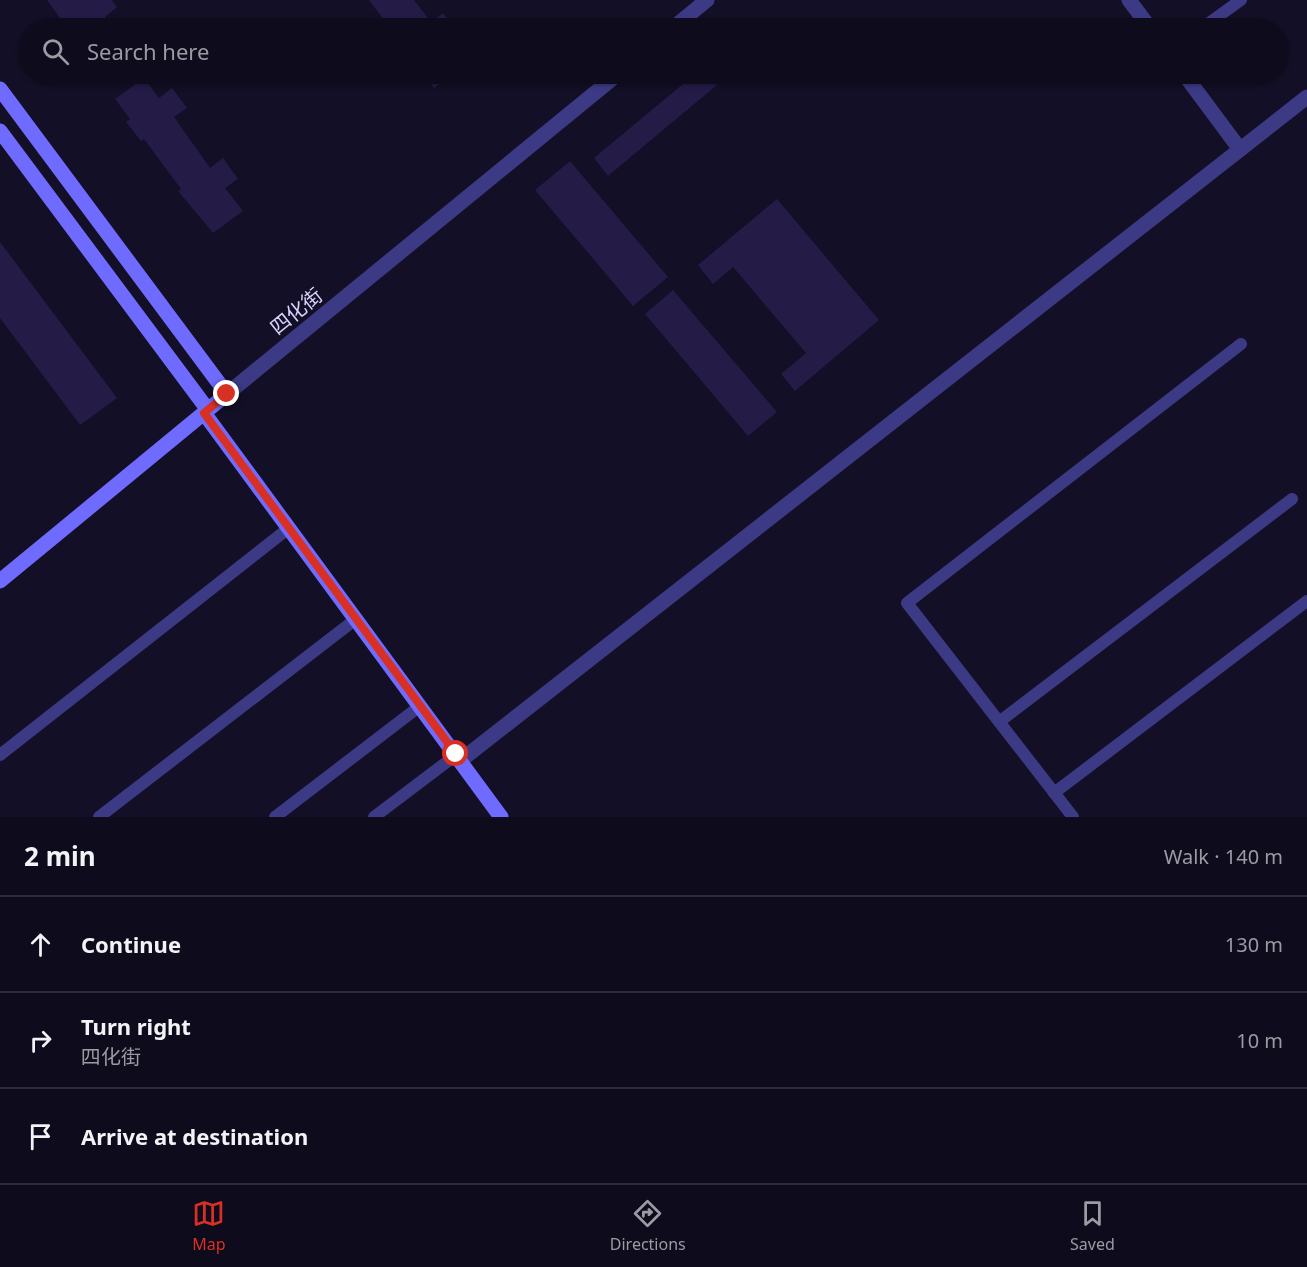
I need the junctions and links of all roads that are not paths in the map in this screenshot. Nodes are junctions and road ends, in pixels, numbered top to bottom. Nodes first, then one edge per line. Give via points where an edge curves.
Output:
1 (707, 0) edge
2 (1129, 0) edge
3 (1241, 0) edge
4 (685, 18) edge
5 (1142, 18) edge
6 (1216, 18) edge
7 (606, 84) edge
8 (1191, 84) edge
9 (0, 89) edge
10 (1307, 97) edge
11 (0, 131) edge
12 (1239, 148) junction
13 (1241, 344) dead end
14 (227, 394) junction
15 (206, 412) junction
16 (1292, 499) dead end
17 (289, 528) junction
18 (0, 581) edge
19 (1307, 601) edge
20 (356, 619) junction
21 (420, 706) junction
22 (999, 722) junction
23 (0, 755) edge
24 (458, 758) junction
25 (1054, 793) junction
26 (99, 817) edge
27 (275, 817) edge
28 (374, 817) edge
29 (501, 817) edge
30 (1073, 817) edge

1 - 4 street
2 - 5 street
3 - 6 lane
7 - 14 street, 四化街
8 - 12 street
9 - 14 street
10 - 12 street
11 - 15 street
12 - 24 street via 768,522
13 - 22 lane via 907,603
14 - 15 street, 四化街
15 - 17 street
15 - 18 street, 四化街
16 - 22 lane
17 - 20 street
17 - 23 lane
19 - 25 lane
20 - 21 street
20 - 26 lane
21 - 24 street
21 - 27 lane
22 - 25 lane
24 - 28 lane
24 - 29 street
25 - 30 lane

